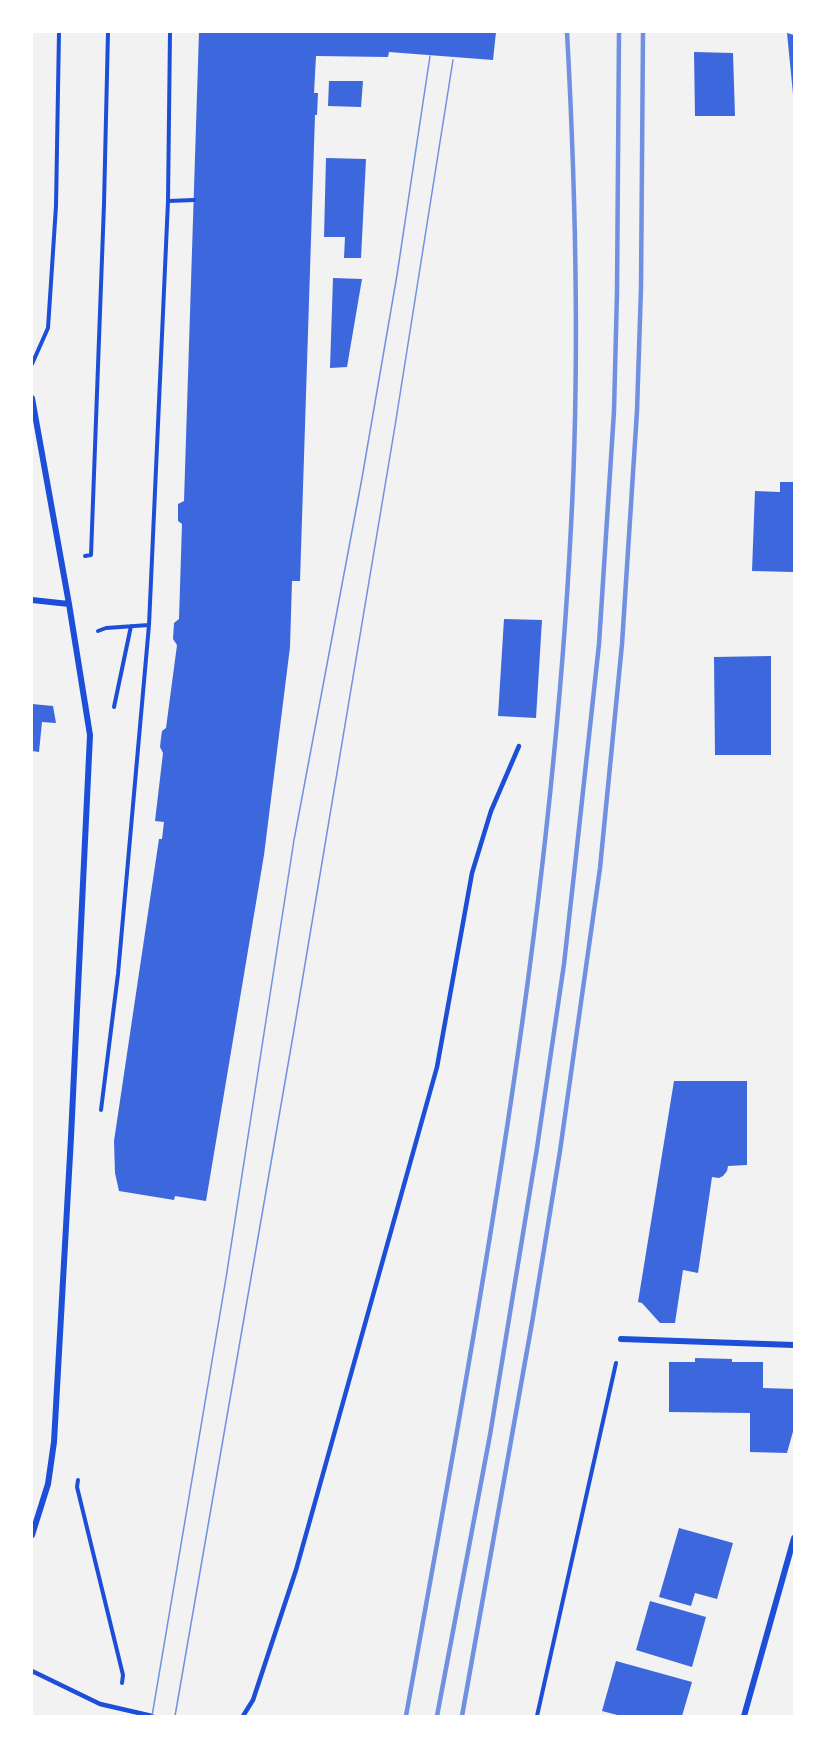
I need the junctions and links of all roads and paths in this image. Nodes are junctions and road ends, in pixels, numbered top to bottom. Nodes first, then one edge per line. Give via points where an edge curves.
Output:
1 (59, 32) edge
2 (108, 32) edge
3 (170, 32) edge
4 (194, 200) dead end
5 (168, 201) junction
6 (32, 364) edge
7 (32, 398) edge
8 (61, 562) junction
9 (32, 600) edge
10 (69, 604) junction
11 (149, 625) junction
12 (131, 626) junction
13 (106, 628) dead end
14 (90, 735) junction
15 (519, 746) dead end
16 (101, 1111) dead end
17 (621, 1339) joint
18 (795, 1345) edge
19 (78, 1476) dead end
20 (32, 1535) edge
21 (795, 1538) edge
22 (32, 1671) edge
23 (118, 1709) junction
24 (152, 1716) edge
25 (243, 1716) edge
26 (537, 1716) edge
27 (744, 1716) edge

1 - 6 path via 56,206 48,328
2 - 8 path via 91,555
3 - 5 path
4 - 5 path
5 - 11 path
7 - 8 street
8 - 10 street
9 - 10 street
10 - 14 street
11 - 12 path
11 - 16 path via 118,974
12 - 13 path
12 - 14 path via 112,715
14 - 20 street via 54,1442 48,1484
15 - 25 lane via 491,811 472,873 437,1067 300,1558 253,1700
17 - 18 street
17 - 26 path
19 - 23 path via 77,1487 123,1675
21 - 27 street
22 - 23 lane
23 - 24 lane

